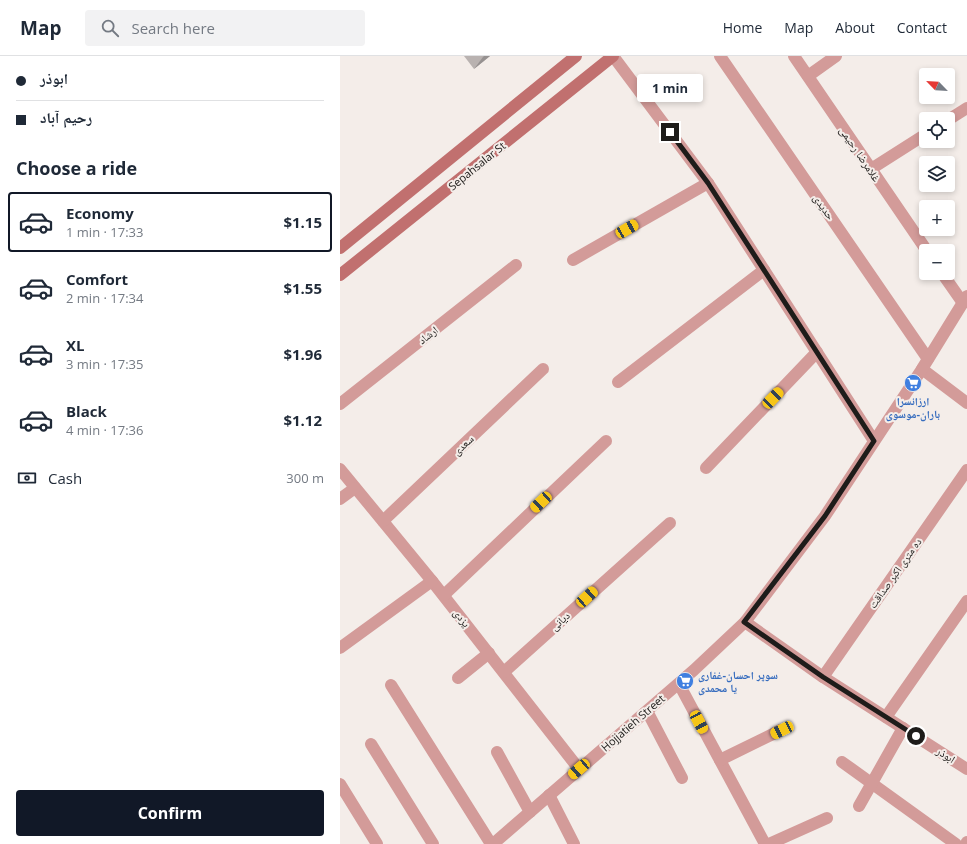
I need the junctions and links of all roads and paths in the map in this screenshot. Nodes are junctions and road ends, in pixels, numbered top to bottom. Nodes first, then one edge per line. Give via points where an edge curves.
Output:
1 (576, 56) edge
2 (613, 56) edge
3 (720, 56) edge
4 (794, 56) edge
5 (836, 56) edge
6 (808, 76) junction
7 (967, 108) edge
8 (955, 116) edge
9 (919, 138) edge
10 (871, 169) junction
11 (708, 183) junction
12 (922, 244) edge
13 (340, 248) edge
14 (573, 260) dead end
15 (516, 265) dead end
16 (764, 270) junction
17 (340, 275) edge
18 (948, 280) edge
19 (965, 300) edge
20 (817, 352) junction
21 (925, 364) junction
22 (543, 369) dead end
23 (618, 382) dead end
24 (967, 403) edge
25 (340, 404) edge
26 (606, 441) dead end
27 (874, 441) junction
28 (706, 468) dead end
29 (340, 469) edge
30 (966, 471) edge
31 (355, 488) junction
32 (340, 499) edge
33 (383, 521) junction
34 (670, 523) dead end
35 (432, 581) junction
36 (444, 595) junction
37 (967, 600) edge
38 (744, 622) junction
39 (340, 648) edge
40 (489, 653) junction
41 (504, 672) junction
42 (823, 677) junction
43 (458, 678) dead end
44 (679, 684) junction
45 (391, 685) dead end
46 (647, 711) junction
47 (886, 717) junction
48 (903, 728) junction
49 (782, 730) dead end
50 (371, 744) dead end
51 (497, 752) dead end
52 (720, 760) junction
53 (842, 762) dead end
54 (579, 769) junction
55 (967, 769) edge
56 (682, 778) dead end
57 (872, 783) junction
58 (340, 784) edge
59 (549, 796) junction
60 (859, 806) dead end
61 (530, 812) junction
62 (827, 818) dead end
63 (377, 844) edge
64 (433, 844) edge
65 (492, 844) edge
66 (574, 844) edge
67 (765, 844) edge
68 (769, 844) edge
69 (956, 844) edge

1 - 13 main road, Sepahsalar St
2 - 11 street
2 - 17 main road, Sepahsalar St
3 - 21 street, حدیدی
4 - 6 street, غلامرضا رحیمی
5 - 6 street
6 - 10 street, غلامرضا رحیمی
7 - 8 street
9 - 10 street
10 - 12 street, غلامرضا رحیمی
11 - 14 street
11 - 16 street
15 - 25 street, ارشاد
16 - 20 street
16 - 23 street
18 - 19 street
19 - 21 street, Hojjatieh Street
20 - 27 street
20 - 28 street
21 - 24 street, حدیدی
21 - 27 street, Hojjatieh Street
22 - 33 street, سعدی
26 - 36 street
27 - 38 street, Hojjatieh Street via 825,516
29 - 31 street, یزدی
30 - 42 street, ده متری اکبر صداقت
31 - 32 street
31 - 33 street, یزدی
33 - 35 street, یزدی
34 - 41 street, دیانی
35 - 36 street, یزدی
35 - 39 street
36 - 40 street, یزدی
37 - 47 street
38 - 42 street, ابوذر
38 - 44 street, Hojjatieh Street
40 - 41 street, یزدی
40 - 43 street
41 - 54 street, یزدی
42 - 47 street, ابوذر
44 - 46 street, Hojjatieh Street
44 - 52 street
45 - 65 street
46 - 54 street, Hojjatieh Street
46 - 56 street
47 - 48 street, ابوذر
48 - 55 street, ابوذر
48 - 57 street
49 - 52 street
50 - 64 street
51 - 61 street
52 - 67 street
53 - 57 street
54 - 59 street, Hojjatieh Street
57 - 60 street
57 - 69 street
58 - 63 street
59 - 61 street, Hojjatieh Street
59 - 66 street
61 - 65 street, Hojjatieh Street
62 - 68 street

